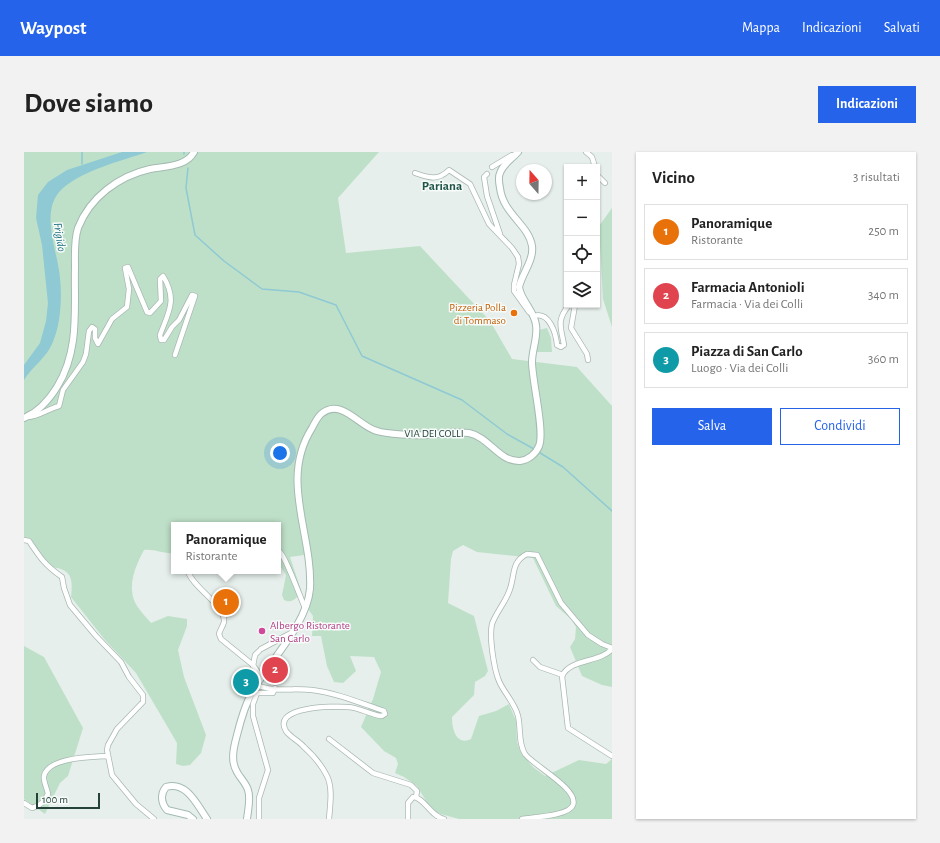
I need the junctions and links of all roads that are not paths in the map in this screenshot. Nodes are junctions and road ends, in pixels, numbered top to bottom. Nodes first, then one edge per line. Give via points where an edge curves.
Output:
1 (586, 152) edge
2 (193, 153) edge
3 (517, 153) edge
4 (594, 164) edge
5 (492, 167) dead end
6 (415, 173) dead end
7 (488, 174) dead end
8 (600, 178) edge
9 (605, 183) dead end
10 (501, 235) junction
11 (566, 308) edge
12 (574, 308) edge
13 (534, 318) junction
14 (175, 355) dead end
15 (588, 360) dead end
16 (25, 417) edge
17 (24, 540) edge
18 (281, 552) edge
19 (190, 574) edge
20 (305, 608) junction
21 (291, 633) junction
22 (612, 648) edge
23 (533, 660) dead end
24 (253, 666) junction
25 (563, 675) junction
26 (261, 678) junction
27 (256, 685) junction
28 (275, 688) junction
29 (329, 739) dead end
30 (107, 756) junction
31 (612, 756) edge
32 (416, 797) junction
33 (24, 803) edge
34 (154, 819) edge
35 (193, 819) edge
36 (207, 819) edge
37 (247, 819) edge
38 (259, 819) edge
39 (329, 819) edge
40 (408, 819) edge
41 (444, 819) edge
42 (522, 819) edge

1 - 4 street via 592,157
2 - 16 street via 172,166 132,175 111,186 98,195 86,212 75,238 75,335 70,359 53,394 43,405
3 - 5 street
3 - 13 street via 503,166 499,174 500,186 504,202 531,241 532,253 519,287
6 - 10 street via 435,179 446,174 451,168 470,184 489,224
7 - 10 street via 484,178 486,193
8 - 9 street
10 - 13 street via 519,262 514,291
11 - 13 street via 561,314 561,337 564,345 561,347 557,345 551,324 546,318 538,315
12 - 15 street via 571,328 588,354
13 - 20 street, VIA DEI COLLI via 536,333 532,363 539,448 530,458 518,461 509,459 477,435 468,433 424,435 377,432 366,427 349,413 330,410 320,415 306,438 296,475 301,522 308,555 310,589
14 - 16 street via 195,296 190,296 179,320 164,340 161,340 160,335 172,297 163,276 160,279 161,301 150,313 147,312 128,267 125,268 129,289 126,307 112,319 98,344 95,329 92,327 86,354 63,390 59,406 33,418
17 - 30 street via 29,541 49,569 62,577 70,605 121,662 143,695 143,702 112,736
18 - 20 street
19 - 24 street via 222,616 224,622 219,634 220,639
20 - 21 street, VIA DEI COLLI
21 - 24 street via 254,655
21 - 26 street, VIA DEI COLLI
22 - 25 street via 606,655 578,664
22 - 42 street via 588,635 561,602 537,555 527,554 516,561 507,599 492,625 493,658 498,680 518,715 524,753 556,779 570,793 573,801 566,812
23 - 25 street via 545,669
24 - 26 street
25 - 31 street via 568,728
26 - 27 street, VIA DEI COLLI
27 - 28 street
27 - 37 street, VIA DEI COLLI via 234,751 234,766 246,784 249,794
28 - 38 street via 273,693 257,693 253,704 256,733 268,770 259,798
28 - 39 street via 336,694 384,711 385,714 382,716 373,716 348,707 331,707 293,712 286,719 284,727 287,732 304,747 327,776
29 - 32 street via 373,773 411,786 417,791
30 - 33 street via 73,759 52,766 45,773 48,794 45,800 32,808
30 - 34 street via 112,775 136,804
32 - 40 street via 411,798 408,803
32 - 41 street via 429,810
35 - 36 street via 188,814 167,810 162,798 166,787 177,786 183,789 199,804

